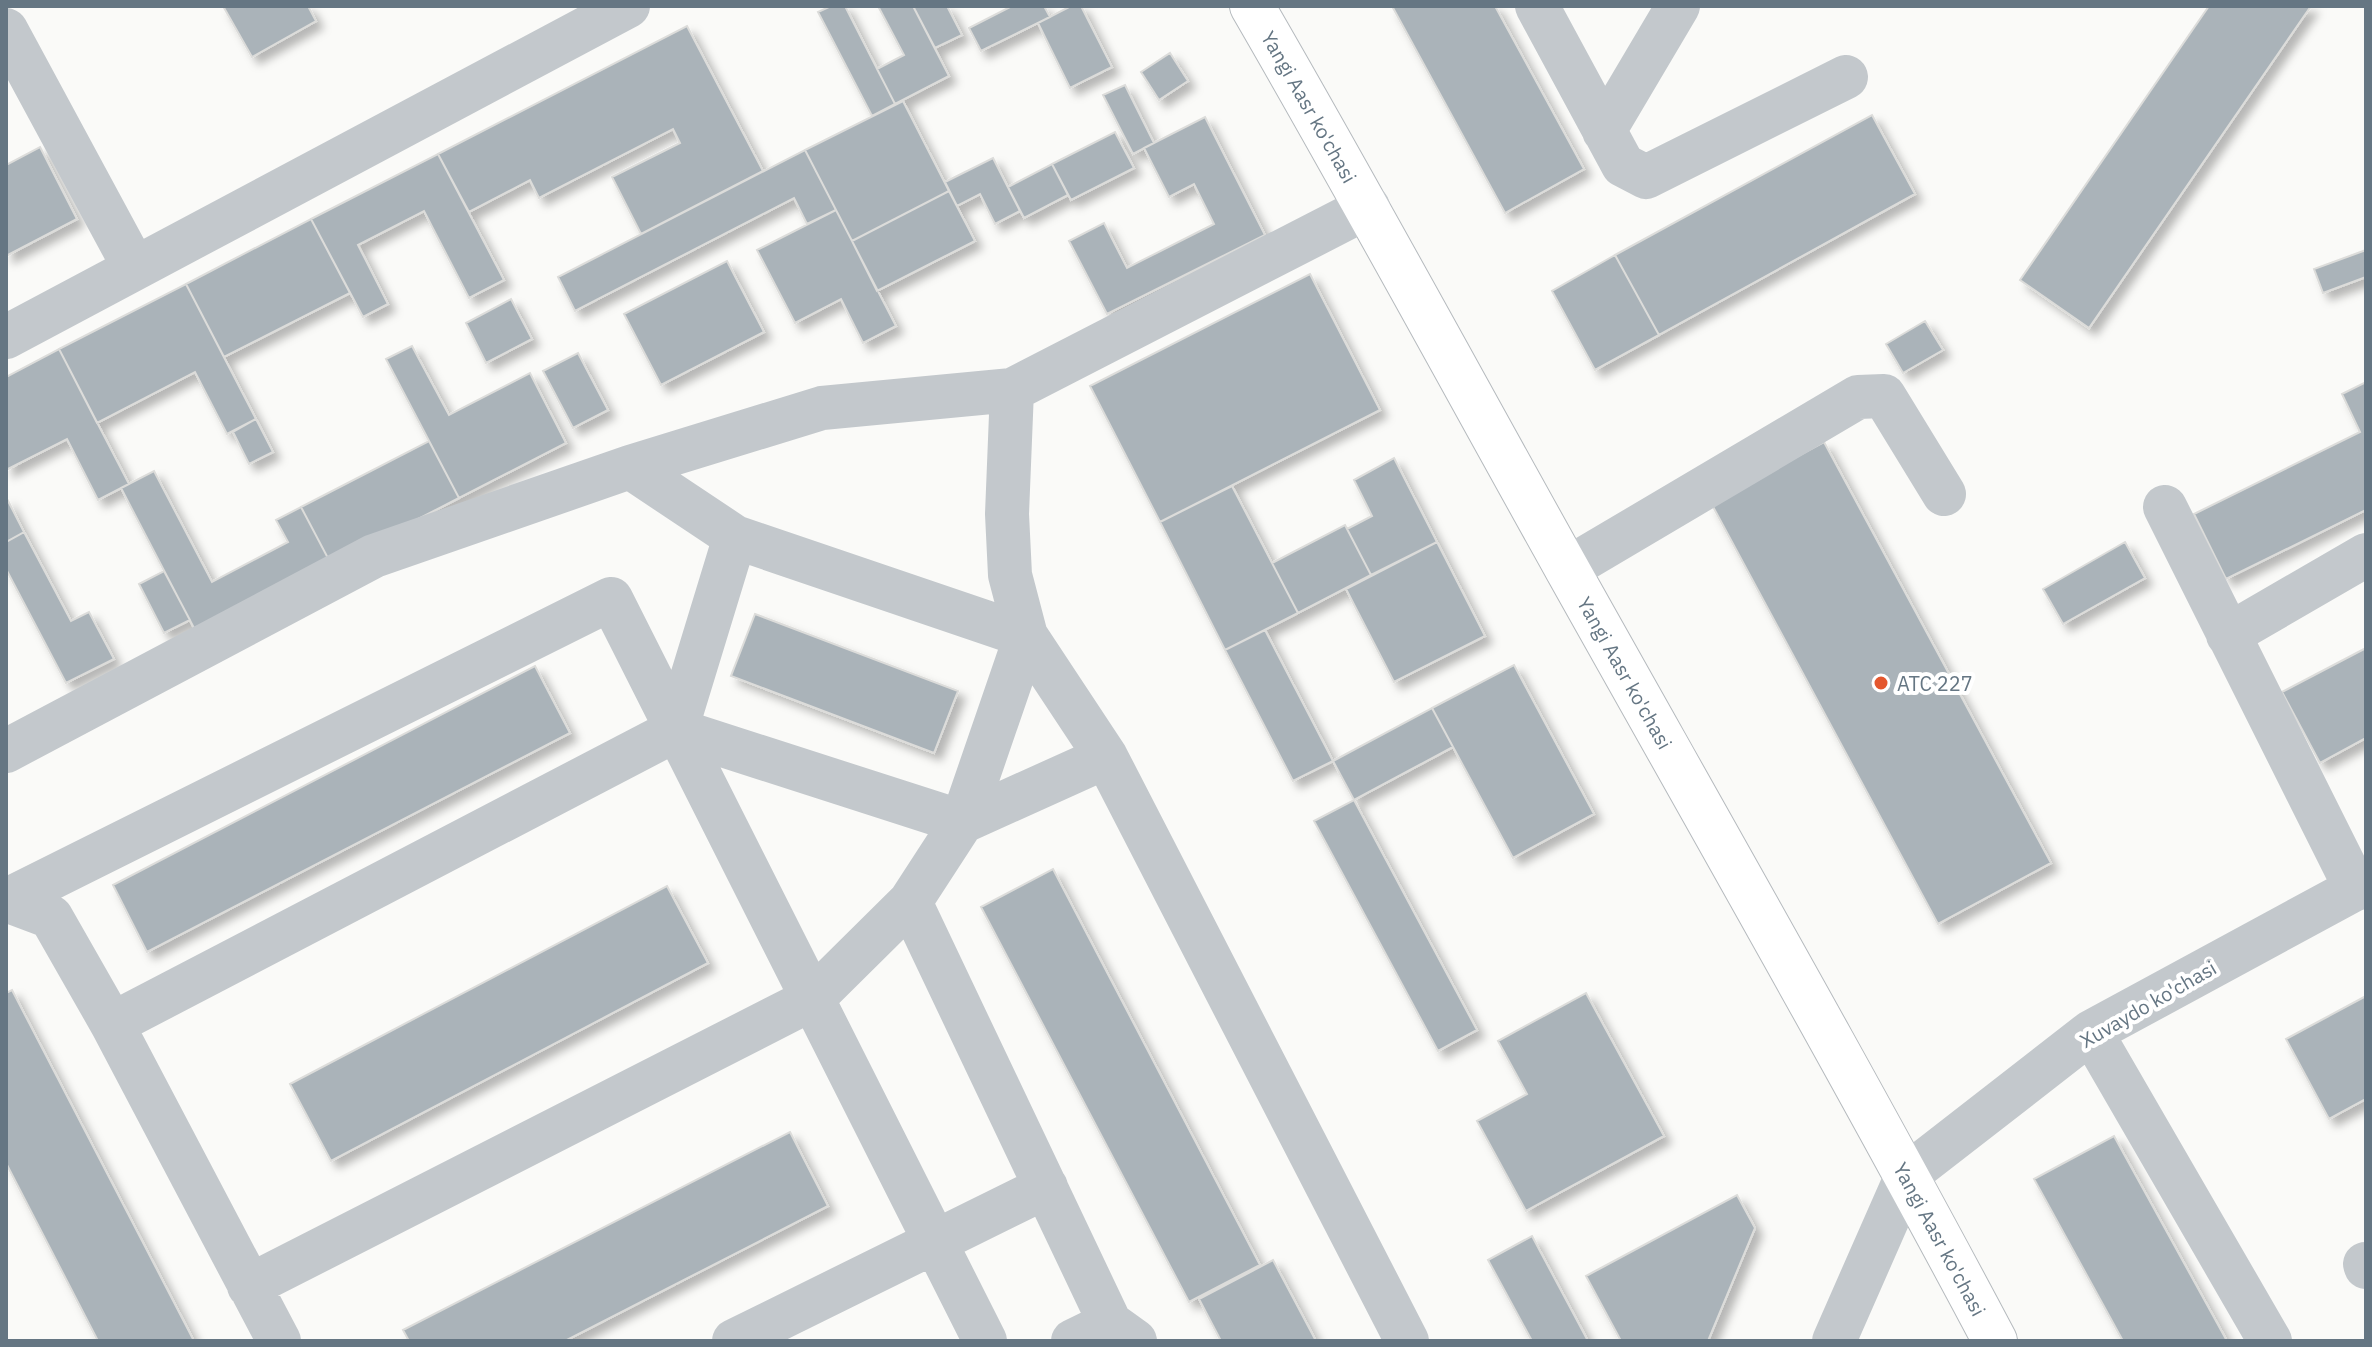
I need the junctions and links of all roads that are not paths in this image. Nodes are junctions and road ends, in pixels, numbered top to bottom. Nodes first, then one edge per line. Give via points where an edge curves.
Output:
1 (628, 6) edge
2 (1252, 6) edge
3 (1537, 6) edge
4 (1678, 6) edge
5 (6, 30) edge
6 (1846, 77) dead end
7 (1604, 131) junction
8 (1368, 207) junction
9 (134, 267) junction
10 (6, 337) edge
11 (1012, 390) junction
12 (630, 467) junction
13 (1944, 494) dead end
14 (2165, 507) dead end
15 (735, 537) junction
16 (2366, 555) edge
17 (1567, 569) junction
18 (2228, 635) junction
19 (1026, 636) junction
20 (676, 730) junction
21 (6, 751) edge
22 (1106, 757) junction
23 (962, 822) junction
24 (2361, 886) edge
25 (6, 900) edge
26 (910, 902) junction
27 (812, 999) junction
28 (112, 1024) junction
29 (2091, 1032) junction
30 (1907, 1175) junction
31 (1046, 1187) junction
32 (936, 1243) junction
33 (249, 1286) junction
34 (1106, 1335) edge
35 (279, 1341) edge
36 (734, 1341) edge
37 (985, 1341) edge
38 (1407, 1341) edge
39 (1834, 1341) edge
40 (1995, 1341) edge
41 (2270, 1341) edge

1 - 9 street
2 - 8 main road, Yangi Aasr ko'chasi
3 - 7 street
4 - 7 street
5 - 9 street
6 - 7 street via 1646,177 1623,165
8 - 11 street
8 - 17 main road, Yangi Aasr ko'chasi
9 - 10 street
11 - 12 street via 822,408
11 - 19 street via 1010,575
12 - 15 street
12 - 21 street via 374,556
13 - 17 street via 1884,396 1858,397
14 - 18 street
15 - 19 street
15 - 20 street
16 - 18 street
17 - 30 main road, Yangi Aasr ko'chasi
18 - 24 street
19 - 22 street
19 - 23 street
20 - 23 street
20 - 25 street via 611,599
20 - 27 street
20 - 28 street
22 - 23 street
22 - 38 street
23 - 26 street
24 - 29 street, Xuvaydo ko'chasi
25 - 28 street via 51,917
26 - 27 street
26 - 31 street
27 - 32 street
27 - 33 street
28 - 33 street
29 - 30 street, Xuvaydo ko'chasi
29 - 41 street
30 - 39 street
30 - 40 main road, Yangi Aasr ko'chasi
31 - 32 street
31 - 34 street
32 - 36 street
32 - 37 street
33 - 35 street

